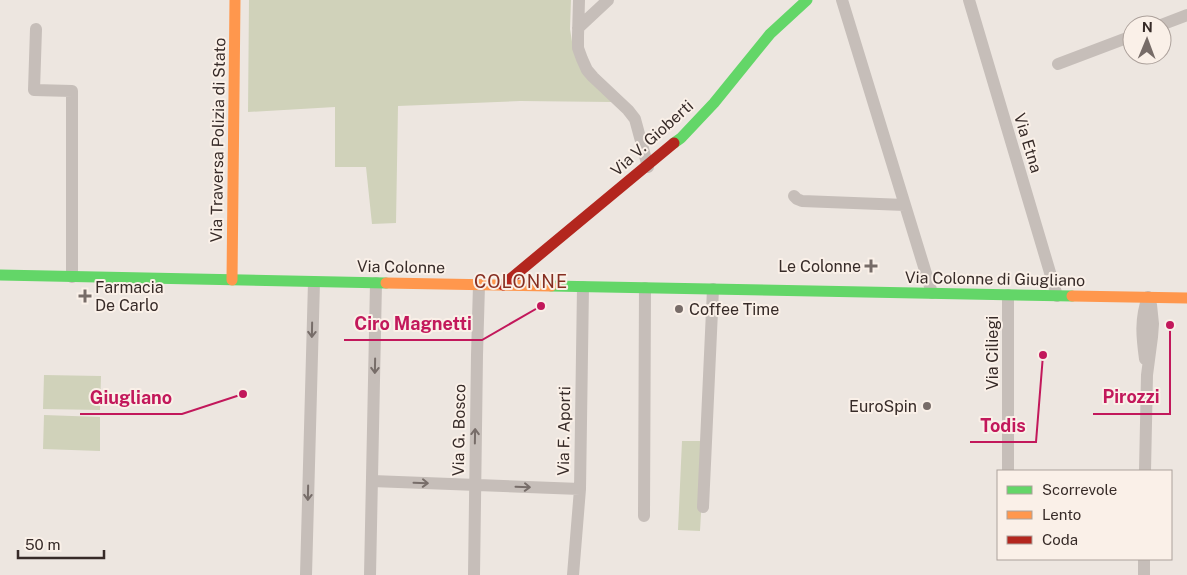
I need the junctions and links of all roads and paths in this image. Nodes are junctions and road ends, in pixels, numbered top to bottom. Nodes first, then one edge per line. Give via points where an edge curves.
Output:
1 (235, 0) edge
2 (579, 0) edge
3 (608, 0) edge
4 (808, 0) edge
5 (842, 0) edge
6 (969, 0) edge
7 (1187, 15) edge
8 (1172, 21) edge
9 (36, 28) dead end
10 (578, 28) junction
11 (1122, 40) edge
12 (1058, 64) dead end
13 (648, 166) junction
14 (794, 196) dead end
15 (906, 205) junction
16 (0, 275) edge
17 (72, 277) junction
18 (232, 280) junction
19 (314, 282) junction
20 (376, 283) junction
21 (479, 285) junction
22 (503, 285) junction
23 (583, 287) junction
24 (645, 288) junction
25 (713, 289) junction
26 (802, 291) joint
27 (932, 293) junction
28 (1008, 295) junction
29 (1057, 296) junction
30 (1148, 297) junction
31 (1187, 298) edge
32 (1008, 470) edge
33 (1145, 470) edge
34 (372, 481) junction
35 (474, 485) junction
36 (580, 489) junction
37 (703, 507) dead end
38 (644, 516) dead end
39 (1144, 560) edge
40 (306, 575) edge
41 (370, 575) edge
42 (474, 575) edge
43 (573, 575) edge
44 (1144, 575) edge

1 - 18 main road, Via Traversa Polizia di Stato
2 - 10 street
3 - 10 street
4 - 13 main road, Via V. Gioberti via 770,34 714,104
5 - 15 street
6 - 29 street, Via Etna
7 - 8 street
9 - 17 street via 34,90 72,91
10 - 13 street via 578,48 587,70 634,119
11 - 12 street
13 - 22 main road, Via V. Gioberti
14 - 15 street via 802,201
15 - 27 street
16 - 17 main road, Via Colonne
17 - 18 main road, Via Colonne
18 - 19 main road, Via Colonne
19 - 20 main road, Via Colonne
19 -> 40 street
20 - 21 main road, Via Colonne
20 -> 34 street
21 - 22 main road, Via Colonne
35 -> 21 street, Via G. Bosco
22 - 23 main road, Via Colonne
23 - 24 main road, Via Colonne
23 - 36 street, Via F. Aporti
24 - 25 main road, Via Colonne
24 - 38 street
25 - 26 main road, Via Colonne
25 - 37 street
26 - 27 main road, Via Colonne di Giugliano
27 - 28 main road, Via Colonne di Giugliano
28 - 29 main road, Via Colonne di Giugliano
28 - 32 street, Via Ciliegi
29 - 30 main road, Via Colonne di Giugliano
30 - 31 main road, Via Colonne di Giugliano
30 - 33 street via 1142,326 1147,375
34 -> 35 street
34 - 41 street
35 -> 36 street
35 - 42 street, Via G. Bosco
36 - 43 street, Via F. Aporti
39 - 44 street

